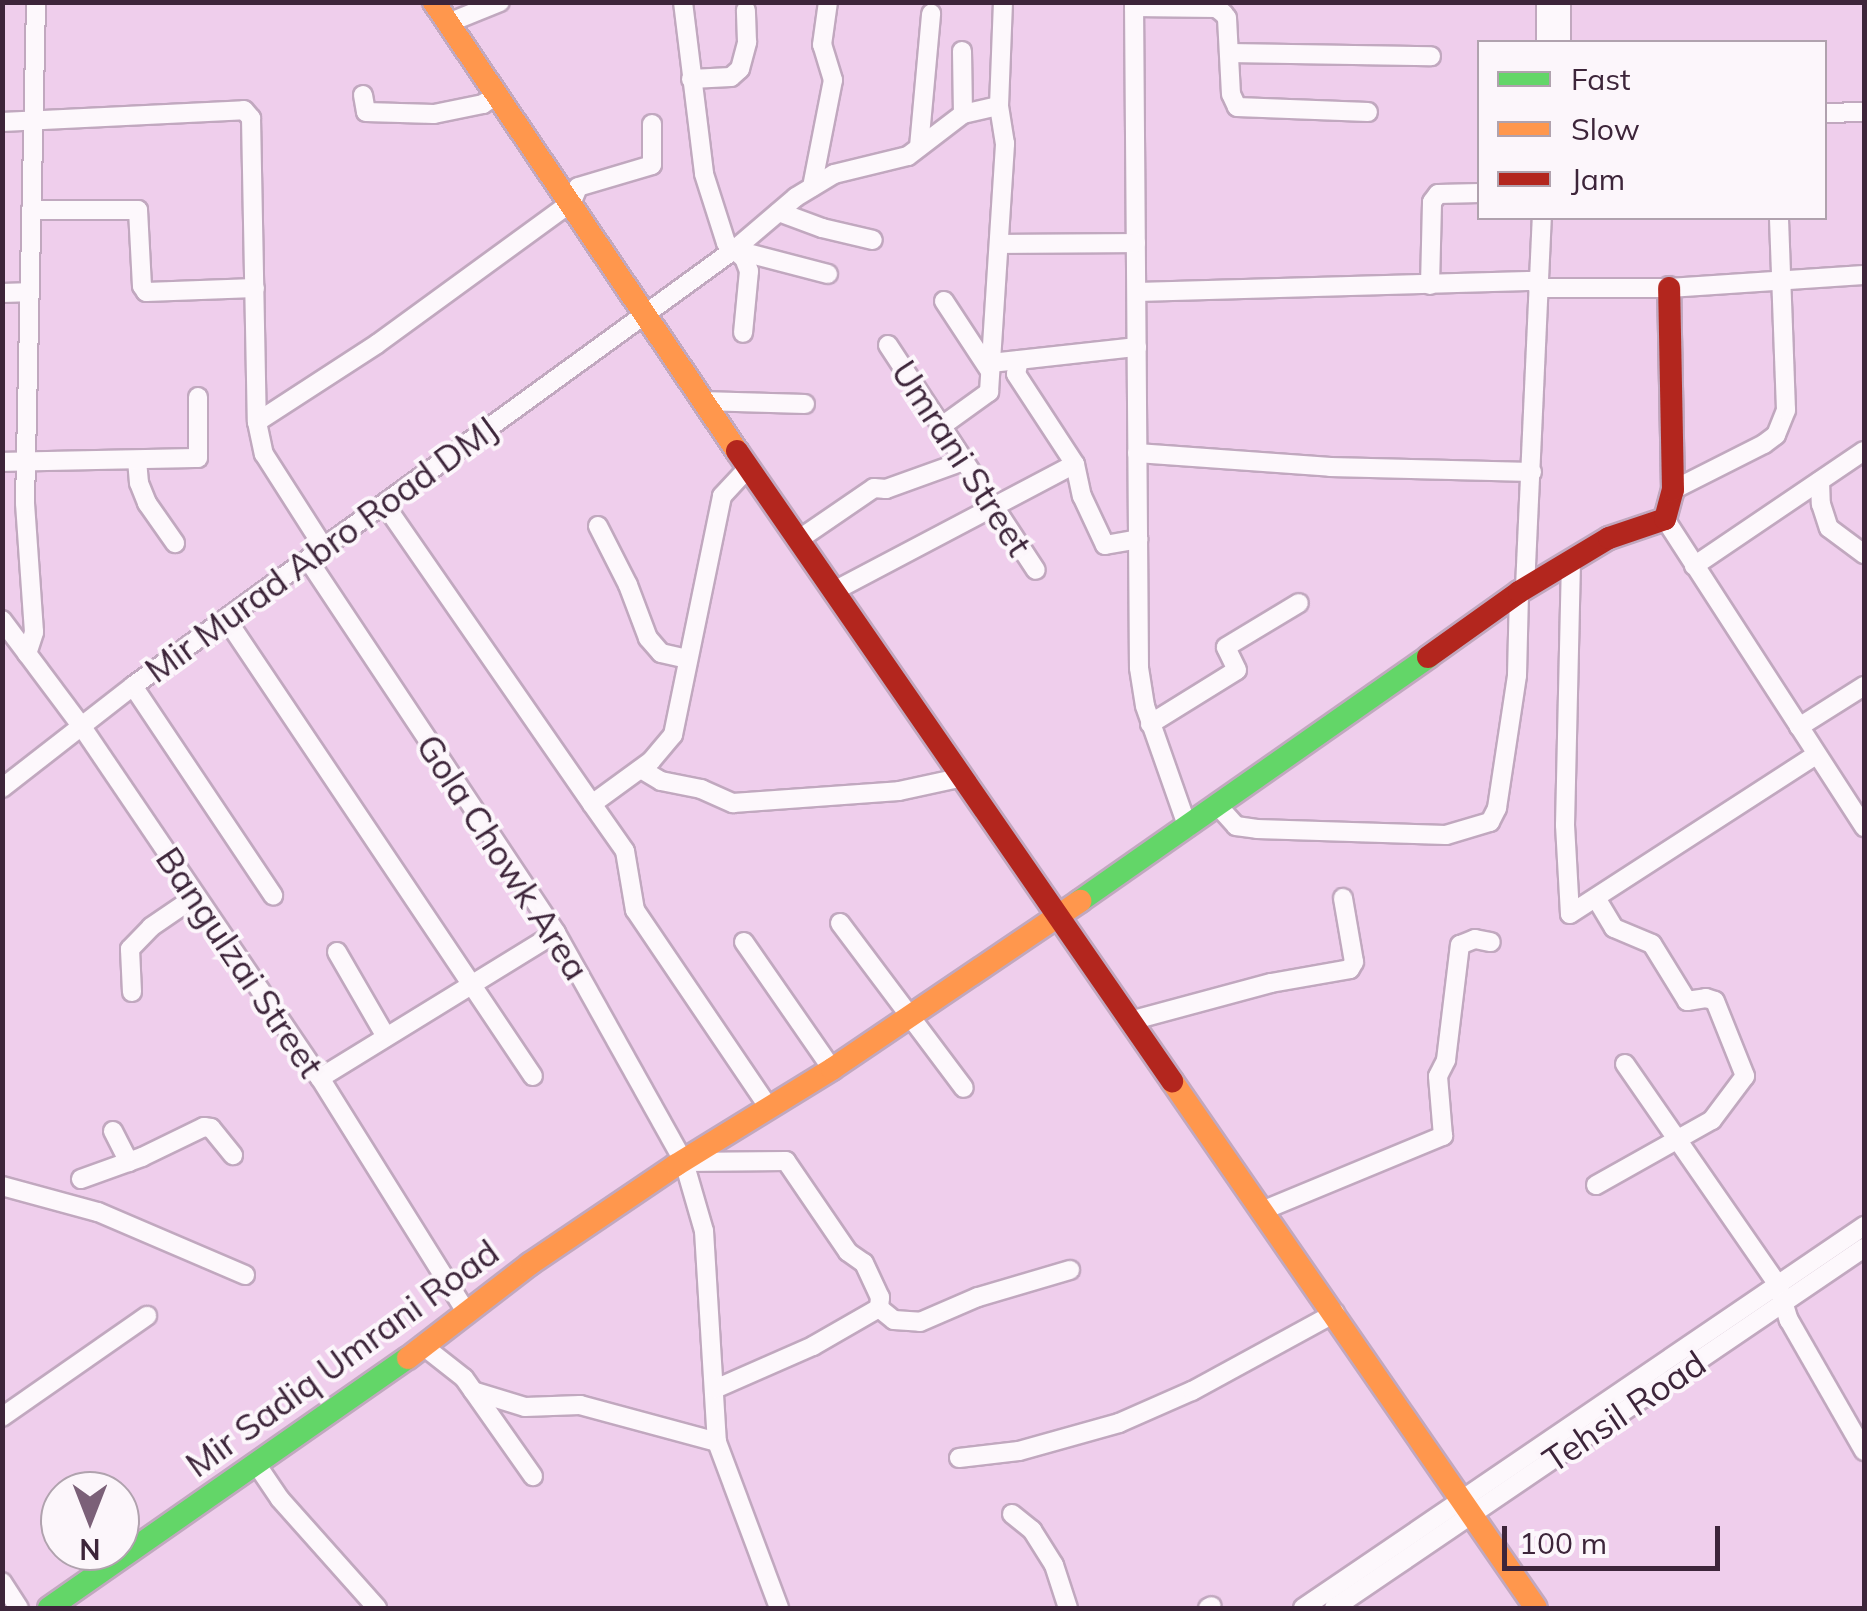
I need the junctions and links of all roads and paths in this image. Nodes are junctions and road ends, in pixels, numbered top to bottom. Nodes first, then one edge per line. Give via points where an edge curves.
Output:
1 (36, 2) edge
2 (434, 2) edge
3 (500, 2) edge
4 (683, 2) edge
5 (828, 2) edge
6 (1004, 2) edge
7 (1546, 2) edge
8 (1561, 2) edge
9 (1134, 5) edge
10 (746, 10) dead end
11 (932, 14) dead end
12 (448, 23) junction
13 (1546, 40) edge
14 (1560, 40) edge
15 (962, 51) dead end
16 (1229, 53) junction
17 (1432, 56) dead end
18 (692, 79) junction
19 (498, 94) junction
20 (363, 95) dead end
21 (999, 106) junction
22 (1368, 112) dead end
23 (1864, 112) edge
24 (1827, 113) edge
25 (963, 114) junction
26 (36, 118) junction
27 (2, 122) edge
28 (652, 124) dead end
29 (920, 147) junction
30 (812, 187) junction
31 (1477, 193) edge
32 (572, 202) junction
33 (31, 210) junction
34 (779, 212) junction
35 (1542, 220) edge
36 (1779, 220) edge
37 (874, 240) dead end
38 (1136, 243) junction
39 (1000, 244) junction
40 (736, 249) junction
41 (828, 274) dead end
42 (1864, 275) edge
43 (1782, 282) junction
44 (1430, 285) junction
45 (1538, 285) junction
46 (255, 288) junction
47 (1669, 288) junction
48 (26, 292) junction
49 (1138, 292) junction
50 (2, 293) edge
51 (944, 301) dead end
52 (642, 314) junction
53 (743, 333) dead end
54 (888, 345) dead end
55 (1138, 347) junction
56 (1019, 360) junction
57 (991, 367) junction
58 (198, 397) dead end
59 (702, 400) junction
60 (805, 404) dead end
61 (257, 422) junction
62 (939, 428) junction
63 (1864, 451) edge
64 (1137, 453) junction
65 (28, 458) junction
66 (137, 460) junction
67 (2, 462) edge
68 (961, 462) junction
69 (1074, 464) junction
70 (748, 468) junction
71 (1532, 472) junction
72 (1820, 481) junction
73 (1673, 490) junction
74 (384, 505) junction
75 (994, 508) junction
76 (1665, 519) junction
77 (598, 526) dead end
78 (1138, 539) junction
79 (798, 540) junction
80 (175, 544) dead end
81 (316, 554) junction
82 (1864, 554) edge
83 (1570, 561) junction
84 (1694, 566) junction
85 (1036, 570) dead end
86 (1522, 590) junction
87 (834, 591) junction
88 (1299, 604) dead end
89 (2, 620) edge
90 (227, 620) junction
91 (27, 654) junction
92 (686, 659) junction
93 (133, 686) junction
94 (1864, 686) edge
95 (1150, 724) junction
96 (82, 727) junction
97 (1800, 727) junction
98 (1816, 755) junction
99 (642, 769) junction
100 (964, 778) junction
101 (2, 788) edge
102 (1864, 788) edge
103 (1847, 800) junction
104 (592, 804) junction
105 (1218, 807) junction
106 (1864, 826) edge
107 (1188, 828) junction
108 (272, 895) dead end
109 (196, 897) junction
110 (1343, 898) dead end
111 (1596, 898) junction
112 (1056, 914) junction
113 (840, 923) dead end
114 (556, 932) junction
115 (744, 942) dead end
116 (1491, 942) dead end
117 (337, 952) dead end
118 (472, 982) junction
119 (132, 992) dead end
120 (912, 1015) junction
121 (1130, 1021) junction
122 (386, 1037) junction
123 (1625, 1064) dead end
124 (832, 1068) junction
125 (533, 1076) dead end
126 (320, 1078) junction
127 (964, 1088) dead end
128 (769, 1108) junction
129 (113, 1131) dead end
130 (1680, 1141) junction
131 (233, 1155) dead end
132 (129, 1162) junction
133 (680, 1163) junction
134 (81, 1179) dead end
135 (1596, 1185) dead end
136 (2, 1186) edge
137 (1264, 1210) junction
138 (1864, 1226) edge
139 (1864, 1248) edge
140 (1070, 1270) dead end
141 (245, 1275) dead end
142 (1782, 1293) junction
143 (880, 1308) junction
144 (466, 1313) junction
145 (1335, 1313) junction
146 (147, 1316) dead end
147 (422, 1345) junction
148 (715, 1389) junction
149 (472, 1390) junction
150 (2, 1417) edge
151 (718, 1442) junction
152 (1864, 1451) edge
153 (959, 1458) dead end
154 (258, 1465) junction
155 (533, 1476) dead end
156 (1466, 1508) junction
157 (1012, 1514) dead end
158 (2, 1582) edge
159 (367, 1606) edge
160 (18, 1608) edge
161 (49, 1608) edge
162 (780, 1608) edge
163 (1068, 1608) edge
164 (1303, 1608) edge
165 (1334, 1608) edge
166 (1536, 1608) edge

1 - 26 street
2 - 12 street
3 - 12 street
4 - 18 street
5 - 30 street via 822,45 833,80
6 - 21 street
7 - 13 street
8 - 14 street
9 - 16 street via 1216,8 1227,18
9 - 38 street
10 - 18 street via 740,69 730,77
11 - 29 street
12 - 19 street
15 - 25 street
16 - 17 street
16 - 22 street via 1230,94 1237,107
18 - 40 street via 704,174 726,243
19 - 20 street via 483,104 434,114 366,112
19 - 32 street
21 - 25 street
21 - 39 street via 1005,144
23 - 24 street
25 - 29 street, Mir Murad Abro Road DMJ
26 - 27 street
26 - 33 street
26 - 46 street, Gola Chowk Area via 244,110 251,118
28 - 32 street via 652,165 578,187
29 - 30 street, Mir Murad Abro Road DMJ
30 - 34 street, Mir Murad Abro Road DMJ
31 - 44 street via 1438,194 1432,202
32 - 52 street
32 - 61 street
33 - 46 street via 138,210 146,292
33 - 48 street
34 - 37 street
34 - 40 street, Mir Murad Abro Road DMJ
35 - 45 street
36 - 43 street
38 - 39 street
38 - 49 street
39 - 57 street
40 - 41 street
40 - 52 street, Mir Murad Abro Road DMJ
40 - 53 street via 749,271
42 - 43 street
43 - 47 street
43 - 73 street via 1786,410 1776,435
44 - 45 street
44 - 49 street
45 - 47 street
45 - 71 street
46 - 61 street, Gola Chowk Area
47 - 73 street
48 - 50 street
48 - 65 street
49 - 55 street
51 - 57 street
52 - 59 street
52 - 74 street, Mir Murad Abro Road DMJ
54 - 62 street, Umrani Street
55 - 56 street
55 - 64 street
56 - 57 street
56 - 69 street via 1016,374
57 - 62 street via 989,392
58 - 66 street via 198,458
59 - 60 street
59 - 70 street
61 - 81 street, Gola Chowk Area via 264,454
62 - 68 street, Umrani Street
63 - 72 street
64 - 71 street
64 - 78 street
65 - 66 street
65 - 67 street
65 - 91 street via 34,632
66 - 80 street via 147,503
68 - 75 street, Umrani Street
68 - 79 street via 874,488
69 - 75 street
69 - 78 street via 1105,545
70 - 79 street
70 - 92 street via 722,496
71 - 86 street
72 - 82 street via 1829,528
72 - 84 street
73 - 76 street
74 - 81 street, Mir Murad Abro Road DMJ
74 - 104 street
75 - 85 street, Umrani Street
75 - 87 street
76 - 83 street, Mir Sadiq Umrani Road via 1608,538
76 - 84 street
77 - 92 street via 648,638 661,653
78 - 95 street via 1139,668
79 - 87 street
81 - 90 street, Mir Murad Abro Road DMJ
81 - 114 street, Gola Chowk Area
83 - 86 street, Mir Sadiq Umrani Road
83 - 111 street via 1567,910 1573,914
84 - 97 street
86 - 105 street, Mir Sadiq Umrani Road
86 - 105 street via 1517,674 1498,808 1490,822 1446,835 1258,829 1236,826
87 - 100 street
88 - 95 street via 1226,648 1237,670
89 - 91 street, Bangulzai Street
90 - 93 street, Mir Murad Abro Road DMJ
90 - 118 street
91 - 96 street, Bangulzai Street
92 - 99 street via 673,734
93 - 96 street, Mir Murad Abro Road DMJ
93 - 108 street
94 - 97 street
95 - 107 street
96 - 101 street, Mir Murad Abro Road DMJ
96 - 109 street, Bangulzai Street
97 - 98 street
98 - 103 street
98 - 111 street
99 - 100 street via 733,803 899,791
99 - 104 street
100 - 112 street
102 - 103 street
103 - 106 street
104 - 128 street via 625,851 636,910
105 - 107 street, Mir Sadiq Umrani Road
107 - 112 street, Mir Sadiq Umrani Road
109 - 119 street via 130,950
109 - 126 street, Bangulzai Street
110 - 121 street via 1350,969 1271,982
111 - 130 street via 1614,928 1652,944 1686,1002 1715,1001 1742,1058 1745,1076 1736,1090 1712,1120
112 - 120 street, Mir Sadiq Umrani Road
112 - 121 street
113 - 120 street
114 - 118 street
114 - 133 street, Gola Chowk Area
115 - 124 street
116 - 137 street via 1475,938 1460,945 1446,1060 1438,1076 1443,1136
117 - 122 street
118 - 122 street
118 - 125 street
120 - 124 street, Mir Sadiq Umrani Road
120 - 127 street
121 - 137 street
122 - 126 street
123 - 130 street
124 - 128 street, Mir Sadiq Umrani Road
126 - 144 street, Bangulzai Street
128 - 133 street, Mir Sadiq Umrani Road
129 - 132 street
130 - 135 street
130 - 142 street
131 - 132 street via 208,1126
132 - 134 street
133 - 143 street via 786,1162 848,1252 864,1262
133 - 144 street, Mir Sadiq Umrani Road
133 - 148 street, Gola Chowk Area via 704,1231
136 - 141 street via 98,1212
137 - 145 street
138 - 142 street
139 - 142 street, Tehsil Road
140 - 143 street via 920,1322 894,1320
142 - 152 street via 1789,1320
142 - 156 street, Tehsil Road
143 - 148 street via 798,1354
144 - 147 street, Mir Sadiq Umrani Road
145 - 153 street via 1118,1423 1019,1451
145 - 156 street
146 - 150 street
147 - 149 street
147 - 154 street, Mir Sadiq Umrani Road
148 - 151 street, Gola Chowk Area
149 - 151 street via 525,1406 580,1405
149 - 155 street
151 - 162 street, Gola Chowk Area
154 - 159 street
154 - 161 street, Mir Sadiq Umrani Road
156 - 164 street
156 - 165 street, Tehsil Road
156 - 166 street
157 - 163 street via 1032,1530 1054,1565
158 - 160 street

